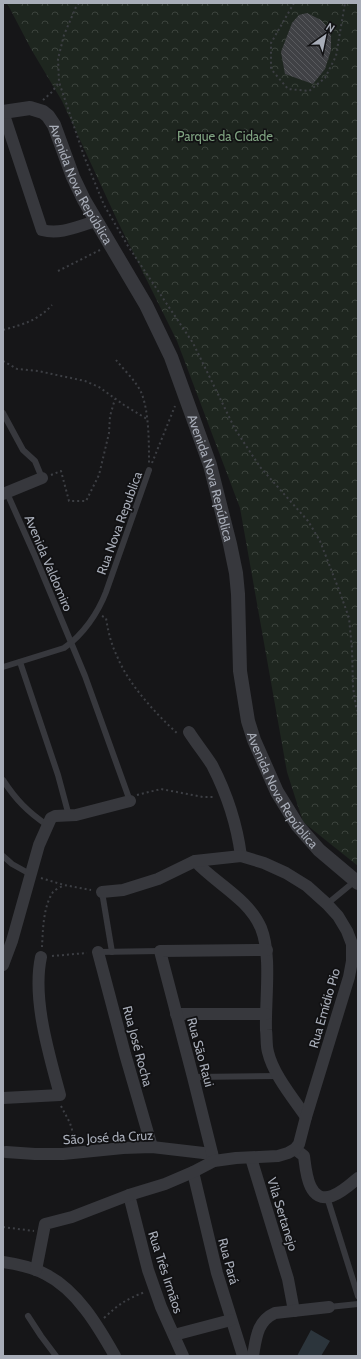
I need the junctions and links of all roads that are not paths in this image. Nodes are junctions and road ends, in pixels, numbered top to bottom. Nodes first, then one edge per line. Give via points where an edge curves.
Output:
1 (3, 112) edge
2 (96, 221) junction
3 (3, 413) edge
4 (149, 470) road end
5 (42, 478) joint
6 (5, 493) edge
7 (71, 643) junction
8 (20, 662) junction
9 (3, 667) edge
10 (186, 735) road end
11 (3, 780) edge
12 (129, 799) joint
13 (69, 816) junction
14 (47, 826) junction
15 (3, 856) edge
16 (242, 856) junction
17 (195, 861) junction
18 (30, 874) junction
19 (356, 882) edge
20 (102, 892) joint
21 (327, 904) junction
22 (267, 950) junction
23 (160, 951) junction
24 (98, 952) joint
25 (112, 952) junction
26 (41, 957) road end
27 (3, 965) edge
28 (176, 1014) junction
29 (266, 1014) junction
30 (279, 1076) junction
31 (193, 1077) junction
32 (3, 1098) edge
33 (306, 1117) junction
34 (152, 1147) junction
35 (295, 1149) junction
36 (6, 1152) dead end
37 (213, 1158) junction
38 (251, 1158) junction
39 (193, 1172) junction
40 (358, 1178) edge
41 (129, 1195) junction
42 (327, 1197) junction
43 (3, 1262) edge
44 (36, 1270) junction
45 (358, 1296) edge
46 (358, 1304) edge
47 (329, 1307) joint
48 (294, 1311) junction
49 (28, 1316) dead end
50 (231, 1320) junction
51 (174, 1335) junction
52 (56, 1356) edge
53 (115, 1356) edge
54 (183, 1356) edge
55 (243, 1356) edge
56 (253, 1356) edge

1 - 2 street, Avenida Nova República via 30,108 48,116 54,125 75,182
1 - 2 street via 42,230 60,232
2 - 19 street, Avenida Nova República via 159,331 183,387 210,465 236,573 240,671 248,721 254,740 277,792 298,826 319,850
3 - 5 lane via 23,450 35,461
4 - 7 lane, Rua Nova Republica via 101,604
5 - 6 street
6 - 7 lane, Avenida Valdomiro
7 - 8 lane via 59,650
7 - 12 lane, Avenida Valdomiro
8 - 9 lane
8 - 13 lane
10 - 16 street via 212,766 227,798 235,820
11 - 14 lane via 14,797
12 - 13 street
13 - 14 street via 55,816
14 - 18 street
15 - 18 lane
16 - 17 street
16 - 21 street, Rua Emídio Pio via 286,873 308,886
17 - 20 street via 158,879 123,890
17 - 22 street via 233,893 253,915 261,927
18 - 27 street
19 - 21 lane
20 - 25 lane
21 - 33 street, Rua Emídio Pio via 347,931 352,944 352,961
22 - 23 street
22 - 29 street
23 - 25 lane
23 - 28 street, Rua São Raui
24 - 25 lane
24 - 34 street, Rua José Rocha
26 - 32 street via 39,986 44,1035 57,1095
28 - 29 street
28 - 31 street, Rua São Raui
29 - 30 street via 267,1050
30 - 31 lane
30 - 33 street
31 - 37 street, Rua São Raui
33 - 35 street, Rua Emídio Pio via 302,1136
34 - 36 street, São José da Cruz via 63,1154
34 - 37 street, São José da Cruz
35 - 38 street via 278,1156
35 - 42 street via 304,1156 310,1185 314,1191
37 - 38 street
37 - 39 street
38 - 48 street, Vila Sertanejo via 288,1279
39 - 41 street
39 - 50 street, Rua Pará via 217,1274
40 - 42 street via 334,1196
41 - 44 street via 72,1217 45,1224
41 - 51 street, Rua Três Irmãos via 146,1263
42 - 45 lane
43 - 44 street
44 - 53 street via 47,1275 75,1298
46 - 47 lane
47 - 48 street
48 - 56 street via 275,1313 261,1323 257,1331
49 - 52 lane
50 - 51 street
50 - 55 street, Rua Pará
51 - 54 street, Rua Três Irmãos

